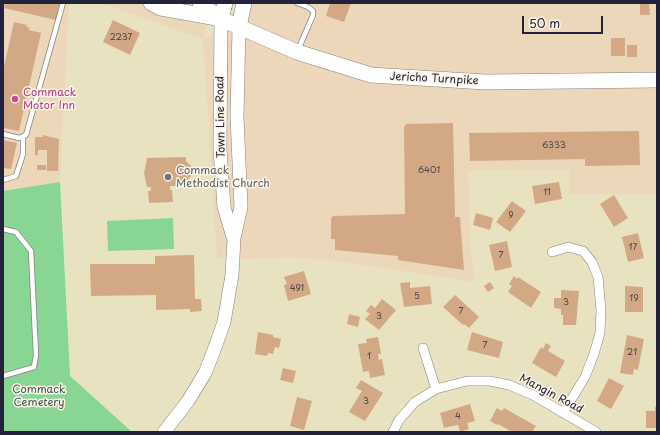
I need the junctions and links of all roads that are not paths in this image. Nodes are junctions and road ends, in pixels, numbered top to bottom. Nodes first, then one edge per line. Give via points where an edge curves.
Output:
1 (63, 3) edge
2 (151, 3) edge
3 (200, 3) edge
4 (225, 3) edge
5 (244, 3) edge
6 (297, 3) edge
7 (221, 19) junction
8 (239, 27) junction
9 (297, 52) junction
10 (657, 80) edge
11 (3, 134) edge
12 (23, 137) junction
13 (3, 180) edge
14 (3, 229) edge
15 (234, 238) junction
16 (552, 252) dead end
17 (423, 348) dead end
18 (3, 376) edge
19 (436, 389) junction
20 (563, 413) junction
21 (164, 432) edge
22 (393, 432) edge
23 (596, 432) edge

1 - 12 lane via 26,135
2 - 7 main road, Jericho Turnpike via 161,8
3 - 7 main road, Jericho Turnpike
4 - 7 main road
5 - 8 main road
6 - 9 lane via 308,7 313,15
7 - 8 main road, Jericho Turnpike
7 - 15 main road, Town Line Road via 221,156 224,208
8 - 9 main road, Jericho Turnpike
8 - 15 main road, Town Line Road via 237,117 241,207
9 - 10 main road, Jericho Turnpike via 358,72 405,79 485,82
11 - 12 lane
12 - 13 lane via 23,154 16,176
14 - 18 lane via 16,232 31,251 36,355 34,367
15 - 21 main road, Town Line Road via 232,275 224,322 213,353 188,400
16 - 20 street via 568,247 583,250 592,262 598,277 601,310 600,333 594,354 585,377
17 - 19 street
19 - 20 street, Mangin Road via 467,381 490,381 509,385 533,395
19 - 22 street, Mangin Road via 415,402 399,420
20 - 23 street, Mangin Road

